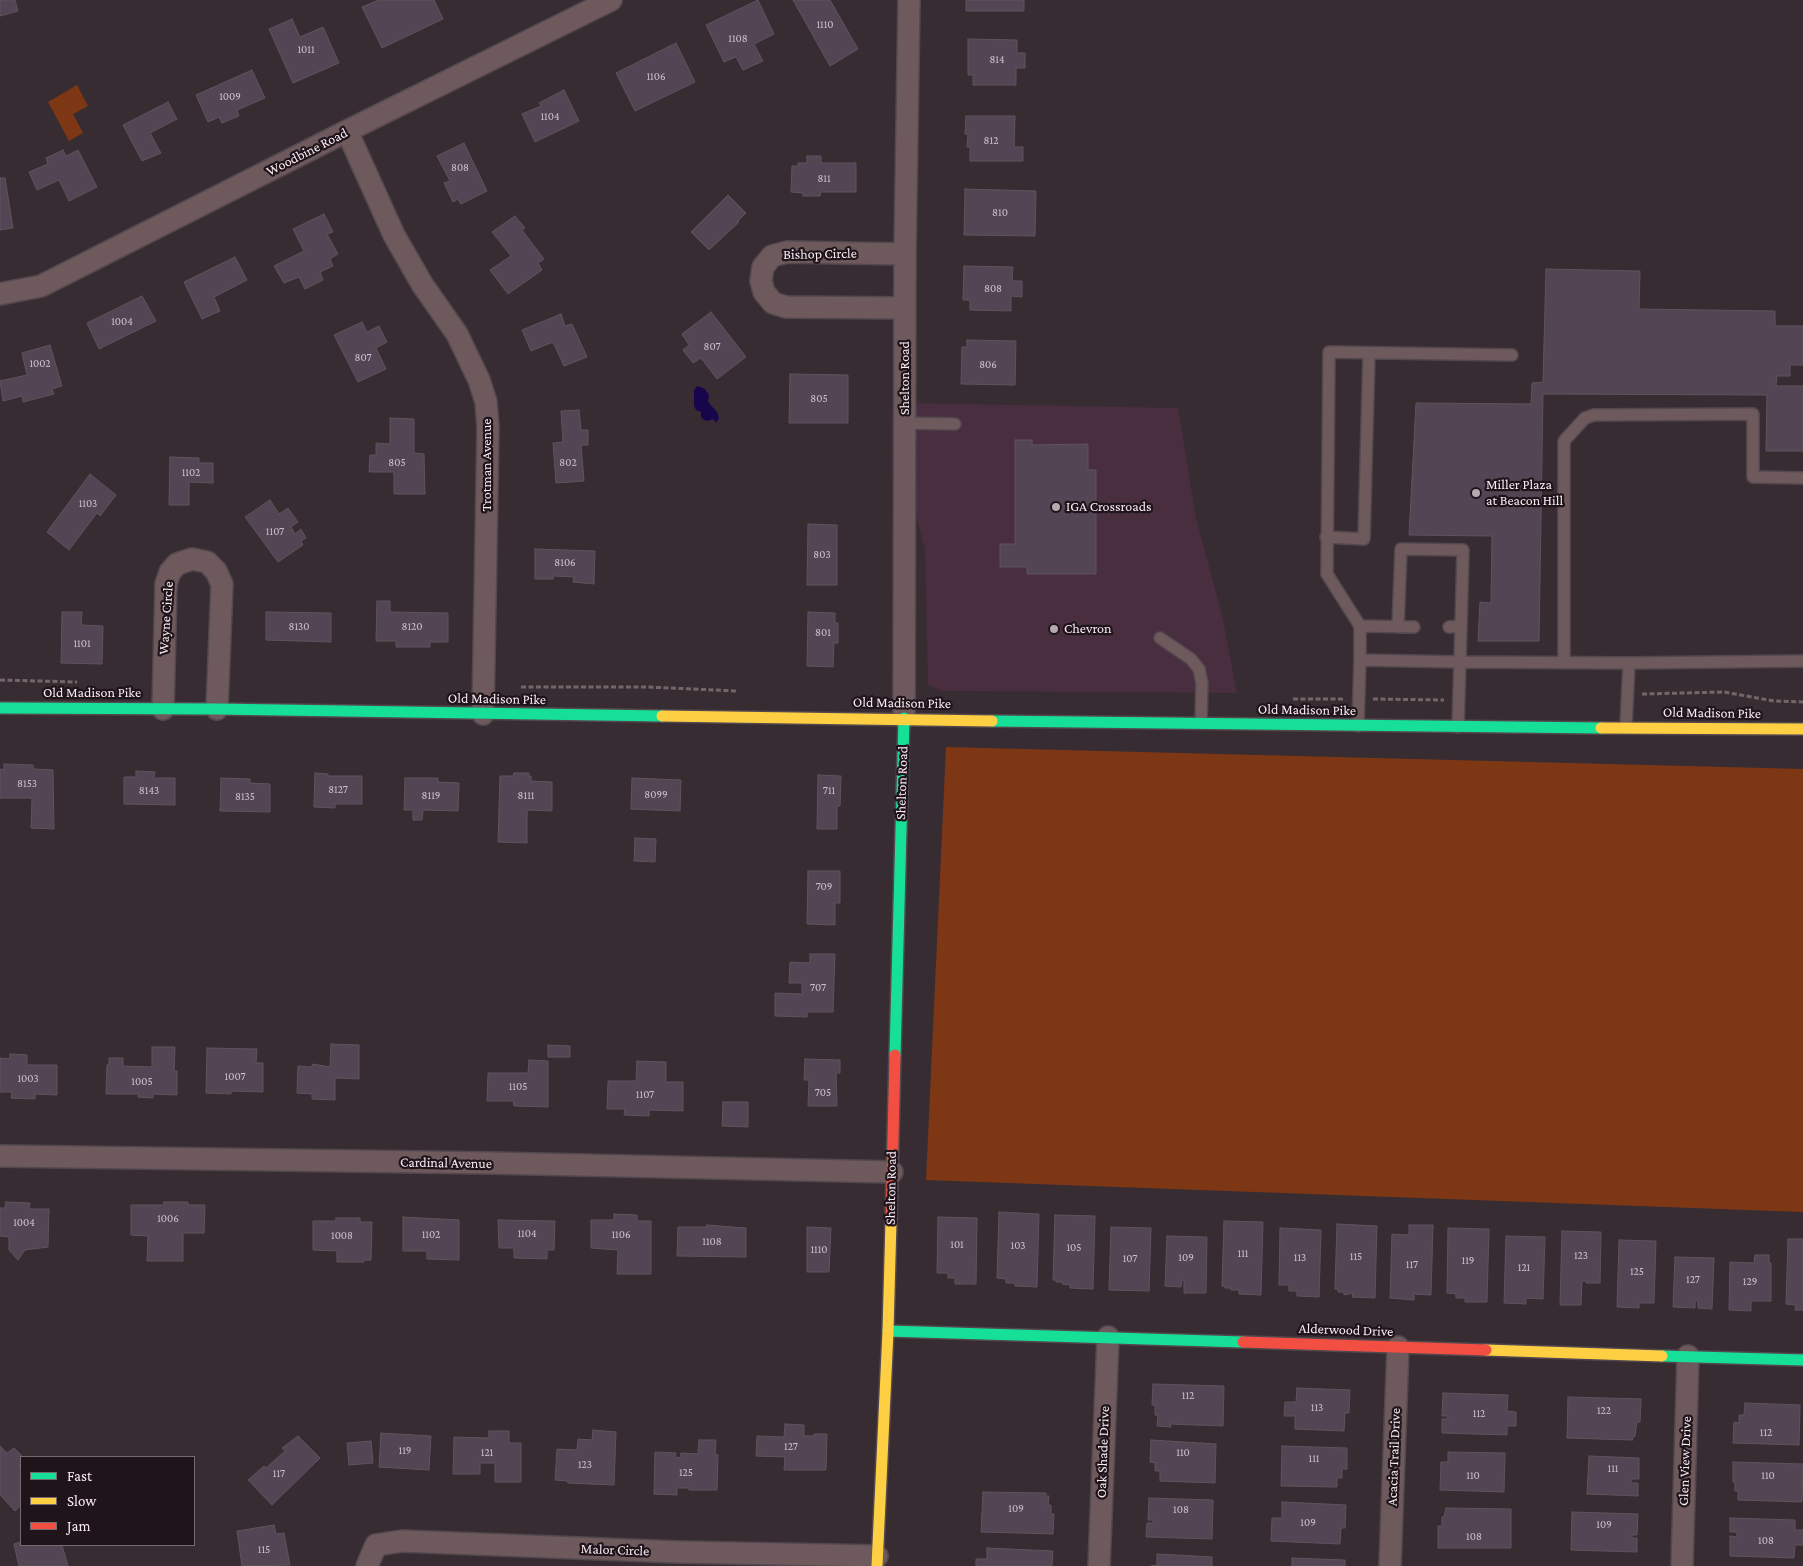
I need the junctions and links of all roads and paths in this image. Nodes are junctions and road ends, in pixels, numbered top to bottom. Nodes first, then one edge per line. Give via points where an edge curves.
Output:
1 (611, 0) edge
2 (909, 0) edge
3 (347, 131) junction
4 (905, 254) junction
5 (0, 294) edge
6 (905, 308) junction
7 (1369, 353) junction
8 (1512, 355) dead end
9 (905, 423) junction
10 (955, 424) dead end
11 (1803, 478) edge
12 (1326, 537) junction
13 (1360, 626) junction
14 (1461, 626) junction
15 (1398, 627) junction
16 (1414, 627) dead end
17 (1449, 627) dead end
18 (1160, 638) dead end
19 (1360, 660) junction
20 (1803, 661) edge
21 (1460, 662) junction
22 (1629, 662) junction
23 (1564, 663) junction
24 (0, 680) edge
25 (84, 683) dead end
26 (1358, 698) junction
27 (1627, 698) junction
28 (1290, 699) dead end
29 (1459, 700) junction
30 (1803, 702) edge
31 (0, 708) edge
32 (163, 709) junction
33 (217, 709) junction
34 (483, 714) junction
35 (904, 718) junction
36 (1201, 723) junction
37 (1358, 726) junction
38 (1458, 727) junction
39 (1626, 727) junction
40 (1803, 729) edge
41 (0, 1156) edge
42 (892, 1172) junction
43 (888, 1331) junction
44 (1108, 1337) junction
45 (1398, 1347) junction
46 (1688, 1356) junction
47 (1803, 1360) edge
48 (877, 1561) edge
49 (367, 1566) edge
50 (1099, 1566) edge
51 (1390, 1566) edge
52 (1682, 1566) edge

1 - 3 street, Woodbine Road
2 - 4 street, Shelton Road
3 - 5 street, Woodbine Road via 41,286
3 - 34 street, Trotman Avenue via 394,235 422,284 457,334 486,402
4 - 6 street, Shelton Road
4 - 6 street, Bishop Circle via 787,252 772,256 763,267 761,281 764,292 773,303 786,307
6 - 9 street, Shelton Road
7 - 8 lane
7 - 12 lane via 1330,352
7 - 12 lane via 1364,539
9 - 10 lane
9 - 35 street, Shelton Road
11 - 23 lane via 1753,478 1754,414 1594,415 1585,418 1564,441
12 - 13 lane via 1327,574
13 - 15 lane
13 - 19 lane
14 - 15 lane via 1462,550 1401,549
14 - 17 lane
14 - 21 lane
15 - 16 lane
18 - 36 lane via 1191,659 1199,669
19 - 21 lane
19 - 26 lane
20 - 22 lane
21 - 23 lane
21 - 29 lane
22 - 23 lane
22 - 27 lane
24 - 25 path
26 - 28 path
26 - 29 path
26 - 37 lane
27 - 30 path via 1647,693 1724,692 1774,701
27 - 39 lane
29 - 38 lane
31 - 32 main road, Old Madison Pike
32 - 33 main road, Old Madison Pike
32 - 33 street, Wayne Circle via 166,584 170,572 178,564 192,559 207,562 216,570 222,584
33 - 34 main road, Old Madison Pike
34 - 35 main road, Old Madison Pike
35 - 36 main road, Old Madison Pike
35 - 42 main road, Shelton Road
36 - 37 main road, Old Madison Pike
37 - 38 main road, Old Madison Pike
38 - 39 main road, Old Madison Pike
39 - 40 main road, Old Madison Pike
41 - 42 street, Cardinal Avenue
42 - 43 main road, Shelton Road
43 - 44 main road, Alderwood Drive
43 - 48 main road, Shelton Road
44 - 45 main road, Alderwood Drive
44 - 50 street, Oak Shade Drive
45 - 46 main road, Alderwood Drive
45 - 51 street, Acacia Trail Drive
46 - 47 main road, Alderwood Drive
46 - 52 street, Glen View Drive
48 - 49 street, Malor Circle via 402,1541 376,1545

